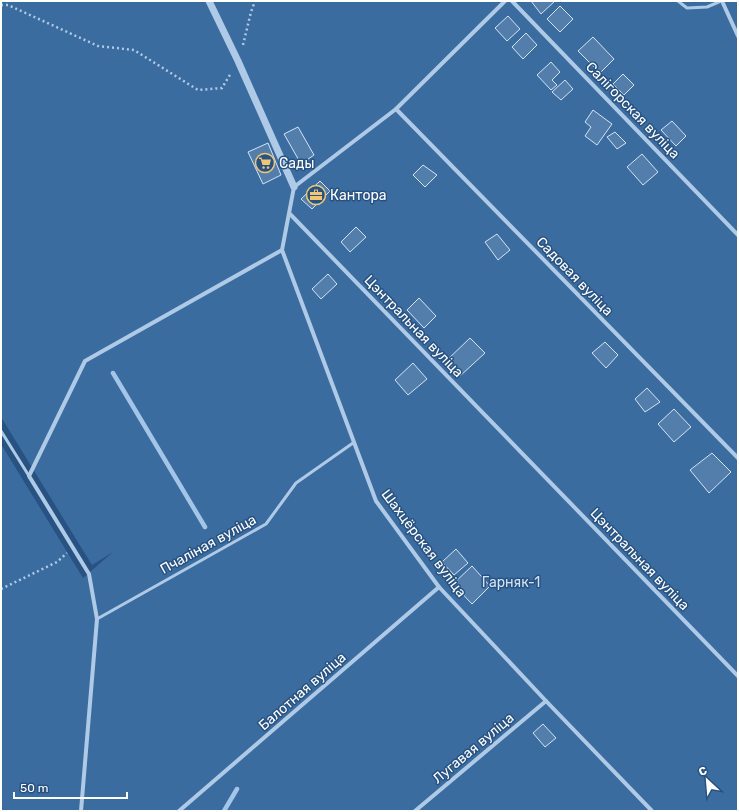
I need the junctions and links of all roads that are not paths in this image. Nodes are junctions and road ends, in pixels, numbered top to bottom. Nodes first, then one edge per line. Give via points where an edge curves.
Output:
1 (209, 1) edge
2 (504, 1) edge
3 (512, 1) edge
4 (678, 1) edge
5 (722, 1) edge
6 (738, 36) edge
7 (396, 110) junction
8 (294, 187) junction
9 (290, 214) junction
10 (738, 235) edge
11 (282, 250) junction
12 (1, 431) edge
13 (353, 443) junction
14 (738, 458) edge
15 (29, 476) junction
16 (439, 587) junction
17 (96, 619) junction
18 (738, 676) edge
19 (546, 701) junction
20 (81, 811) edge
21 (179, 811) edge
22 (415, 811) edge
23 (651, 811) edge

1 - 8 street
2 - 7 street
3 - 10 street, Салігорская вуліца
4 - 5 lane via 687,8 708,7
5 - 6 street
7 - 8 street
7 - 14 street, Садовая вуліца
8 - 9 street
9 - 11 street
9 - 18 street, Цэнтральная вуліца
11 - 13 street, Шахцёрская вуліца
11 - 15 street via 85,361
12 - 15 lane
13 - 16 street, Шахцёрская вуліца via 376,501
13 - 17 lane, Пчаліная вуліца via 296,483 266,524
15 - 17 street via 89,574
16 - 19 street, Шахцёрская вуліца
16 - 21 street, Балотная вуліца
17 - 20 street
19 - 22 street, Лугавая вуліца
19 - 23 street, Шахцёрская вуліца

